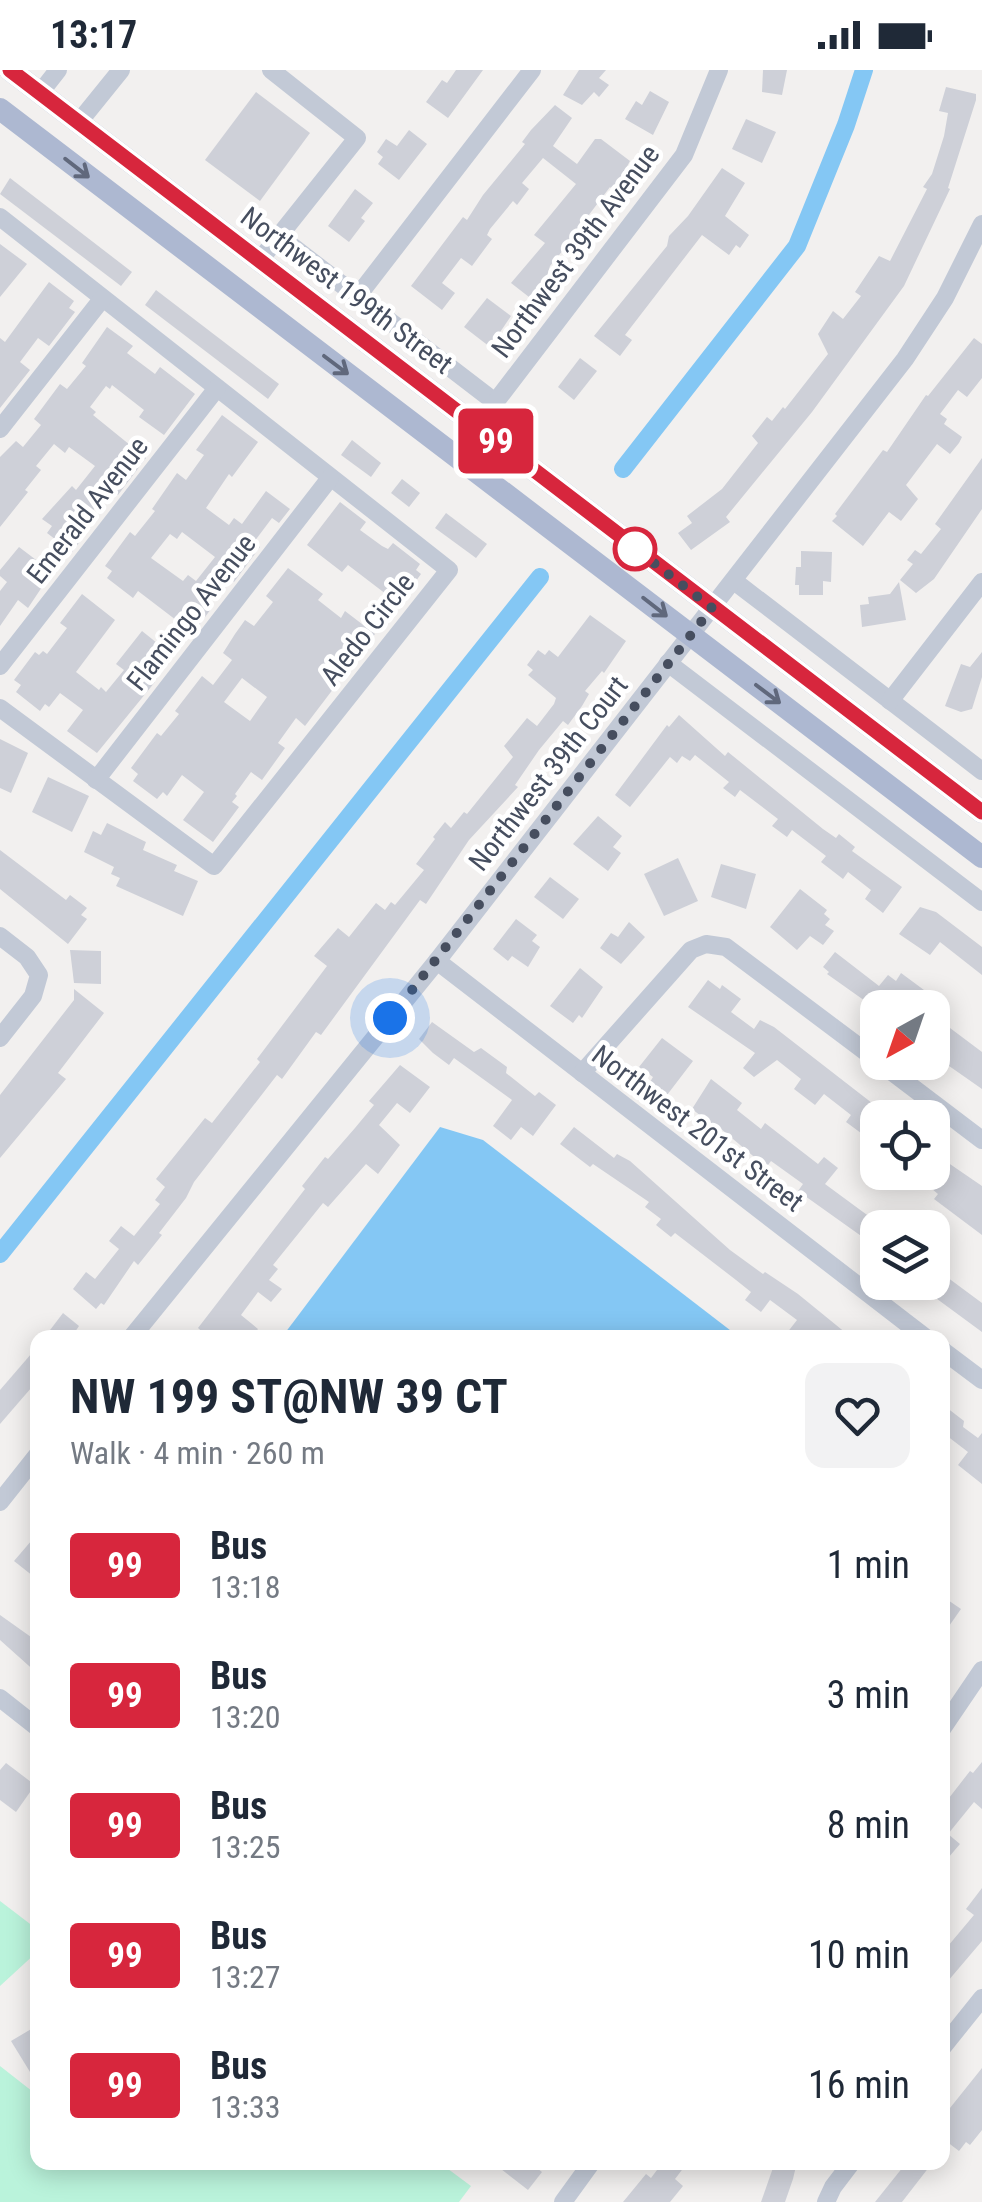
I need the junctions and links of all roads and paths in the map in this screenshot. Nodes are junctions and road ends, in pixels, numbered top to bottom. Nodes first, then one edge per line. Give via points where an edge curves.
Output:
1 (10, 70) edge
2 (58, 70) edge
3 (121, 70) edge
4 (271, 70) edge
5 (532, 70) edge
6 (719, 70) edge
7 (40, 93) junction
8 (0, 109) edge
9 (79, 122) junction
10 (0, 216) edge
11 (982, 224) edge
12 (293, 246) dead end
13 (260, 260) junction
14 (236, 290) junction
15 (357, 297) junction
16 (102, 299) junction
17 (216, 388) junction
18 (495, 402) junction
19 (477, 426) junction
20 (0, 429) edge
21 (455, 455) junction
22 (330, 478) junction
23 (734, 581) junction
24 (982, 582) edge
25 (712, 608) junction
26 (691, 635) junction
27 (668, 663) junction
28 (0, 666) edge
29 (890, 701) junction
30 (0, 708) edge
31 (982, 771) edge
32 (96, 780) junction
33 (982, 812) edge
34 (982, 857) edge
35 (982, 902) edge
36 (0, 936) edge
37 (437, 960) junction
38 (0, 1038) edge
39 (860, 1048) edge
40 (582, 1073) junction
41 (902, 1080) edge
42 (982, 1140) edge
43 (137, 1330) edge
44 (916, 1330) edge
45 (950, 1356) edge
46 (982, 1380) edge
47 (30, 1464) edge
48 (0, 1502) edge
49 (982, 1670) edge
50 (0, 1698) edge
51 (950, 1717) edge
52 (30, 1722) edge
53 (982, 1998) edge
54 (950, 2038) edge
55 (586, 2170) edge
56 (846, 2170) edge
57 (563, 2202) edge
58 (826, 2202) edge

1 - 7 main road, Northwest 199th Street
2 - 7 street
3 - 9 street
4 - 13 street via 357,138
5 - 15 street
6 - 18 street, Northwest 39th Avenue via 684,155
7 - 9 main road, Northwest 199th Street
8 -> 14 main road
9 - 13 main road, Northwest 199th Street
10 - 16 street, Aledo Circle
11 - 23 street, Northwest 39th Court via 905,360
12 - 15 street
13 - 14 main road
13 - 19 main road, Northwest 199th Street
14 -> 21 main road
15 - 18 street
16 - 17 street, Aledo Circle
16 - 20 street
17 - 22 street, Aledo Circle
17 - 28 street, Emerald Avenue
18 - 19 street, Northwest 39th Avenue
19 - 21 street, Northwest 39th Avenue
19 - 25 main road, Northwest 199th Street
21 -> 26 main road
22 - 32 street, Flamingo Avenue
22 - 32 street, Aledo Circle via 449,570 214,866
23 - 25 street, Northwest 39th Court
23 - 29 street
24 - 29 street
25 - 26 street, Northwest 39th Court
25 - 33 main road, Northwest 199th Street
26 - 27 street, Northwest 39th Court
26 -> 34 main road
27 - 35 street
27 - 37 street, Northwest 39th Court
29 - 31 street
30 - 32 street, Aledo Circle
36 - 38 street via 39,975 33,996
37 - 40 street, Northwest 201st Street
37 - 43 street, Northwest 39th Court
39 - 40 street via 726,946 706,944 691,950
40 - 44 street, Northwest 201st Street
41 - 42 street
45 - 46 street
47 - 48 street
49 - 51 street
50 - 52 street
53 - 54 street
55 - 57 street
56 - 58 street

